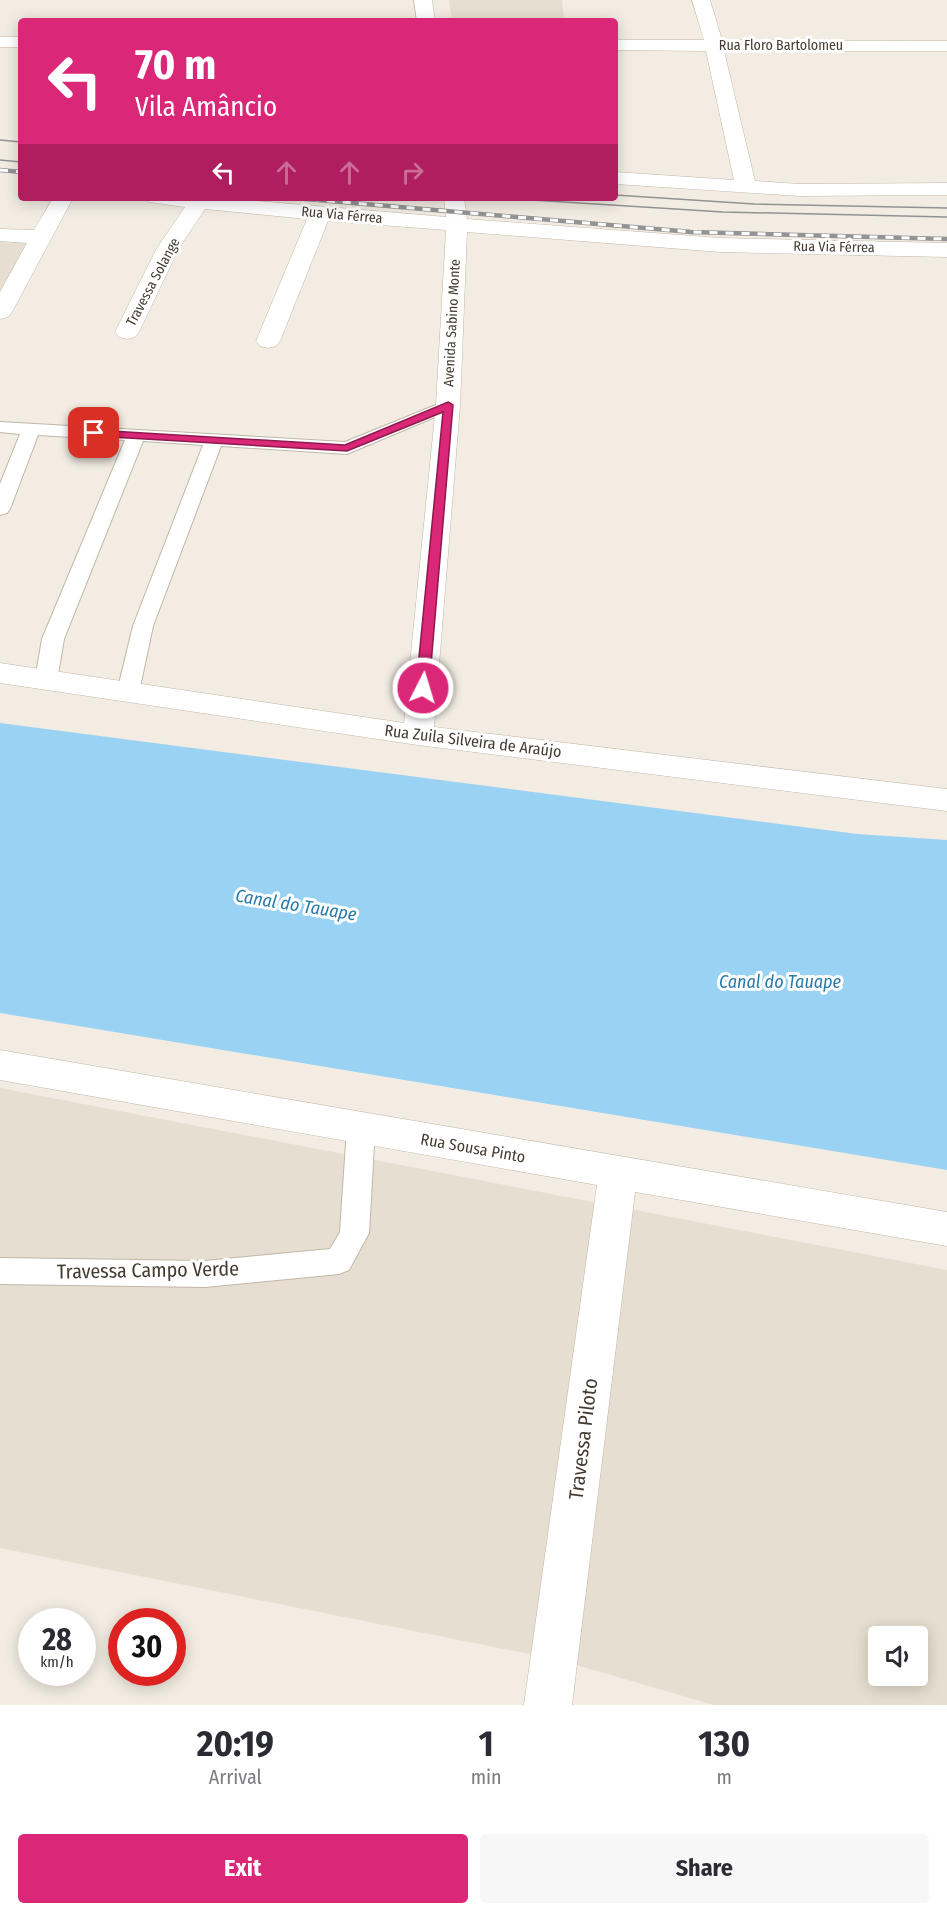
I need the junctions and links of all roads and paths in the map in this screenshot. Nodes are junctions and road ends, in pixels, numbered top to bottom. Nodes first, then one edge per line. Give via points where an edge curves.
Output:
1 (423, 0) edge
2 (701, 0) edge
3 (426, 18) edge
4 (0, 42) edge
5 (18, 42) edge
6 (618, 45) edge
7 (714, 45) junction
8 (947, 46) edge
9 (618, 178) edge
10 (746, 187) junction
11 (947, 189) edge
12 (61, 201) edge
13 (188, 201) edge
14 (454, 201) edge
15 (199, 202) junction
16 (320, 214) junction
17 (457, 225) junction
18 (0, 235) edge
19 (40, 237) junction
20 (947, 250) edge
21 (0, 312) edge
22 (126, 332) dead end
23 (268, 341) dead end
24 (448, 405) junction
25 (0, 427) edge
26 (31, 429) junction
27 (136, 436) junction
28 (214, 441) junction
29 (0, 509) edge
30 (0, 673) edge
31 (46, 680) junction
32 (128, 692) junction
33 (418, 735) junction
34 (947, 800) edge
35 (0, 1065) edge
36 (361, 1128) junction
37 (618, 1172) junction
38 (947, 1229) edge
39 (0, 1271) edge
40 (548, 1705) edge

1 - 3 street
2 - 7 street
4 - 5 street
6 - 7 street, Rua Floro Bartolomeu
7 - 8 street, Rua Floro Bartolomeu
7 - 10 street
9 - 10 street
10 - 11 street
12 - 19 street
13 - 15 street, Rua Via Férrea
14 - 17 street, Avenida Sabino Monte
15 - 16 street, Rua Via Férrea
15 - 22 street, Travessa Solange via 168,248
16 - 17 street, Rua Via Férrea
16 - 23 street
17 - 20 street, Rua Via Férrea via 720,245
17 - 24 street, Avenida Sabino Monte
18 - 19 street
19 - 21 street
24 - 28 lane via 347,448
24 - 33 street, Avenida Sabino Monte
25 - 26 lane
26 - 27 lane
26 - 29 lane
27 - 28 lane
27 - 31 lane via 54,639
28 - 32 lane via 143,626
30 - 31 street, Rua Zuila Silveira de Araújo
31 - 32 street, Rua Zuila Silveira de Araújo
32 - 33 street, Rua Zuila Silveira de Araújo
33 - 34 street, Rua Zuila Silveira de Araújo
35 - 36 street, Rua Sousa Pinto
36 - 37 street, Rua Sousa Pinto
36 - 39 lane, Travessa Campo Verde via 354,1233 339,1260 205,1274
37 - 38 street, Rua Sousa Pinto
37 - 40 street, Travessa Piloto

